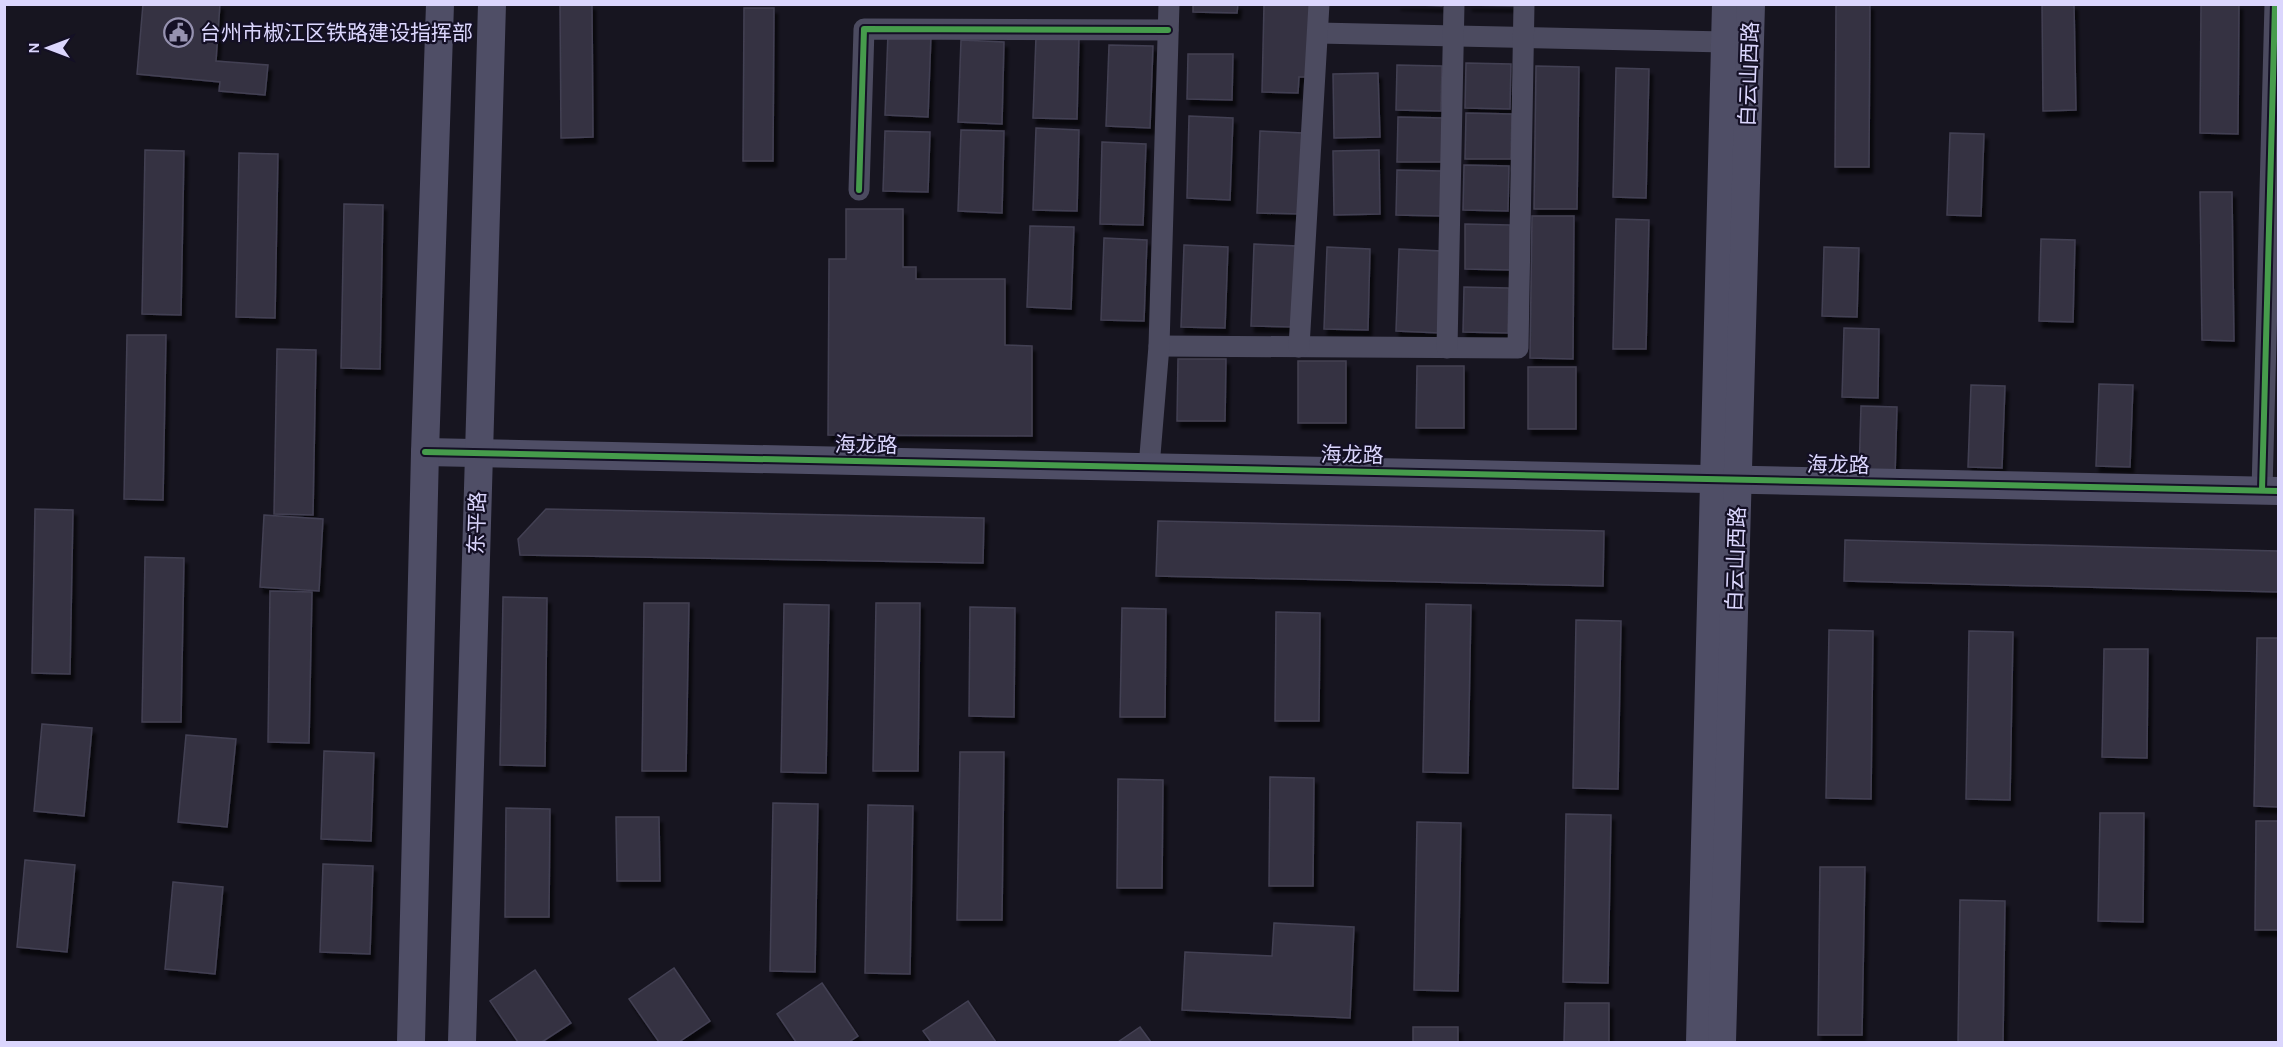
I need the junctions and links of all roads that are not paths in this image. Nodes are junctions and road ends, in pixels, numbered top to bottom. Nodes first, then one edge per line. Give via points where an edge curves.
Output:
1 (440, 4) edge
2 (492, 4) edge
3 (1168, 4) edge
4 (1319, 4) edge
5 (1454, 4) edge
6 (1524, 4) edge
7 (1726, 4) edge
8 (1751, 4) edge
9 (2275, 4) edge
10 (1168, 30) junction
11 (1318, 33) junction
12 (1453, 35) junction
13 (1523, 37) junction
14 (1725, 42) junction
15 (2276, 56) edge
16 (859, 190) dead end
17 (1159, 346) junction
18 (1299, 346) junction
19 (1447, 348) junction
20 (425, 452) junction
21 (479, 454) junction
22 (1149, 467) junction
23 (1726, 479) junction
24 (2270, 491) edge
25 (411, 1042) edge
26 (462, 1042) edge
27 (1700, 1042) edge
28 (1722, 1042) edge

1 - 20 main road
2 - 21 main road, 东平路
3 - 10 street
4 - 11 street
5 - 12 street
6 - 13 street
7 - 14 main road, 白云山西路
8 - 23 main road, 白云山西路
9 - 15 street
10 - 16 street via 864,29
10 - 17 street
11 - 12 street
11 - 18 street
12 - 13 street
12 - 19 street
13 - 14 street
13 - 19 street via 1518,348
14 - 23 main road, 白云山西路
15 - 24 street
17 - 18 street
17 - 22 street
18 - 19 street
20 - 21 main road, 海龙路
20 - 25 main road
21 - 22 main road, 海龙路
21 - 26 main road, 东平路
22 - 23 main road, 海龙路
23 - 24 main road, 海龙路
23 - 27 main road, 白云山西路
23 - 28 main road, 白云山西路

